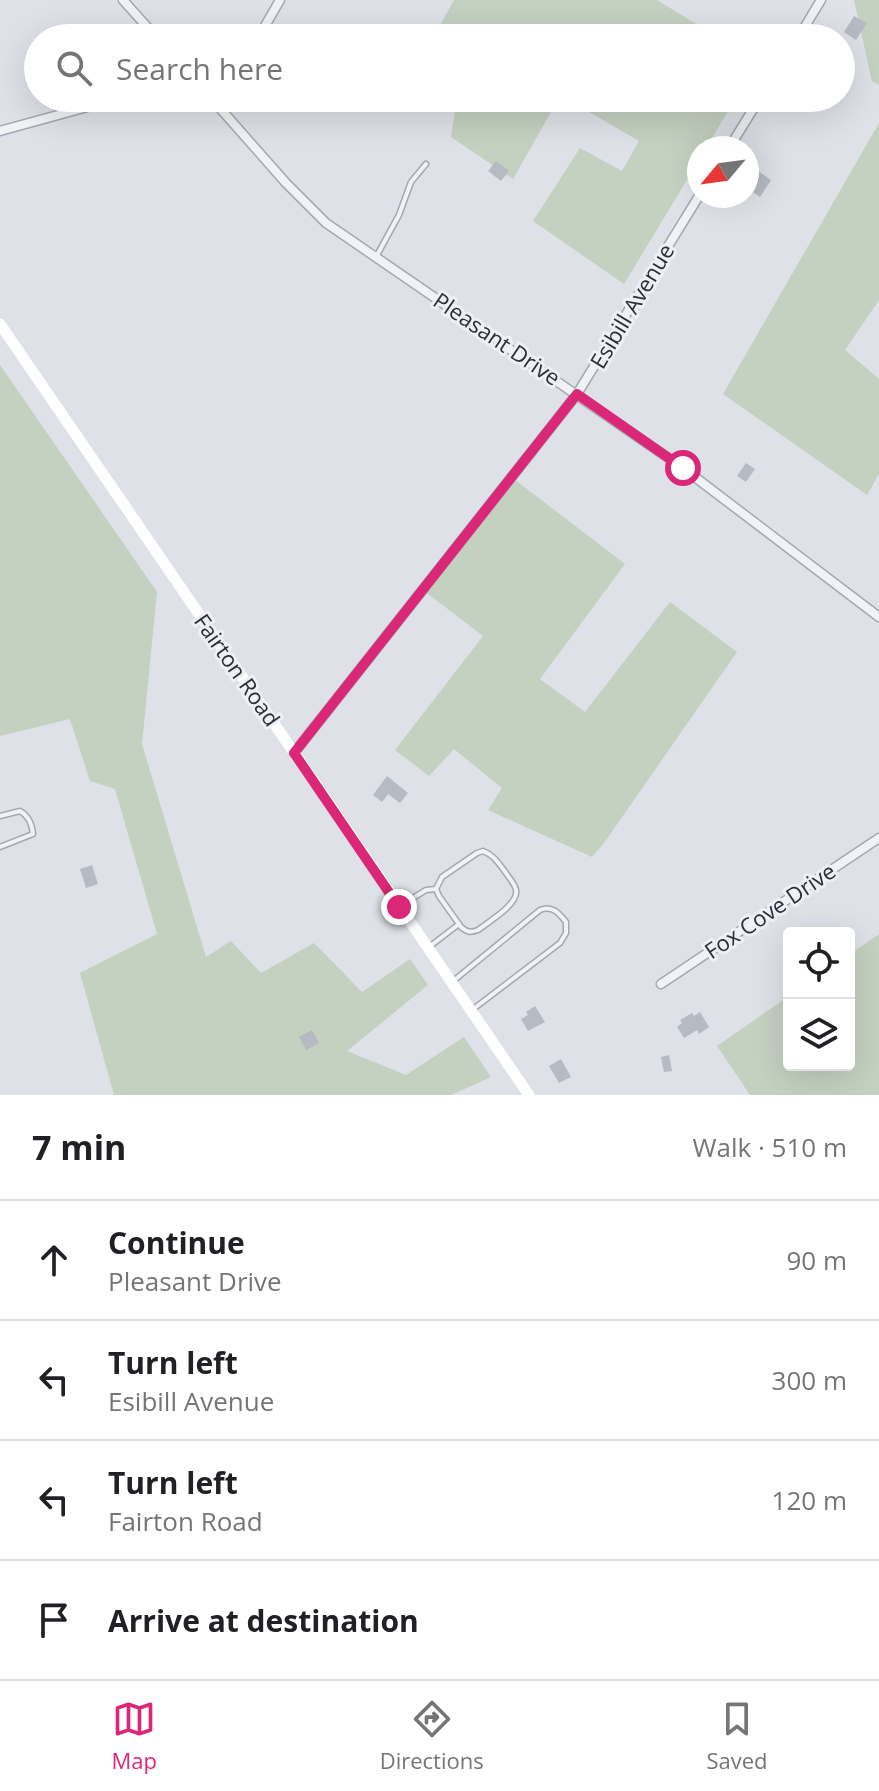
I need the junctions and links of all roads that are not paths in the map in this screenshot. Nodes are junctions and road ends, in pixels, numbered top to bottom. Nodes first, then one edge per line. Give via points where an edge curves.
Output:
1 (123, 0) edge
2 (280, 0) edge
3 (821, 0) edge
4 (144, 24) edge
5 (266, 24) edge
6 (806, 24) edge
7 (69, 112) edge
8 (223, 112) edge
9 (751, 112) edge
10 (0, 131) edge
11 (736, 136) edge
12 (426, 164) dead end
13 (692, 208) edge
14 (376, 257) junction
15 (0, 324) edge
16 (577, 394) junction
17 (879, 617) edge
18 (294, 753) junction
19 (0, 816) edge
20 (879, 838) edge
21 (0, 847) edge
22 (436, 889) junction
23 (399, 907) junction
24 (459, 924) junction
25 (427, 948) junction
26 (451, 983) junction
27 (661, 984) dead end
28 (470, 1011) junction
29 (529, 1095) edge

1 - 4 street
2 - 5 street
3 - 6 street
7 - 10 street
8 - 14 street, Pleasant Drive via 312,210
9 - 11 street
12 - 14 lane via 411,182
13 - 16 street, Esibill Avenue
14 - 16 street, Pleasant Drive
15 - 18 main road, Fairton Road
16 - 17 street, Pleasant Drive
16 - 18 street, Esibill Avenue
18 - 23 main road, Fairton Road
19 - 21 lane via 20,811 33,825 33,834
20 - 27 street, Fox Cove Drive
22 - 23 lane
22 - 24 lane
22 - 24 lane via 442,877 483,851 496,859 515,886 515,900 478,930 466,931
23 - 25 main road, Fairton Road
24 - 25 lane
25 - 26 main road, Fairton Road
26 - 28 main road, Fairton Road
26 - 28 lane via 540,910 555,910 566,922 560,943
28 - 29 main road, Fairton Road

